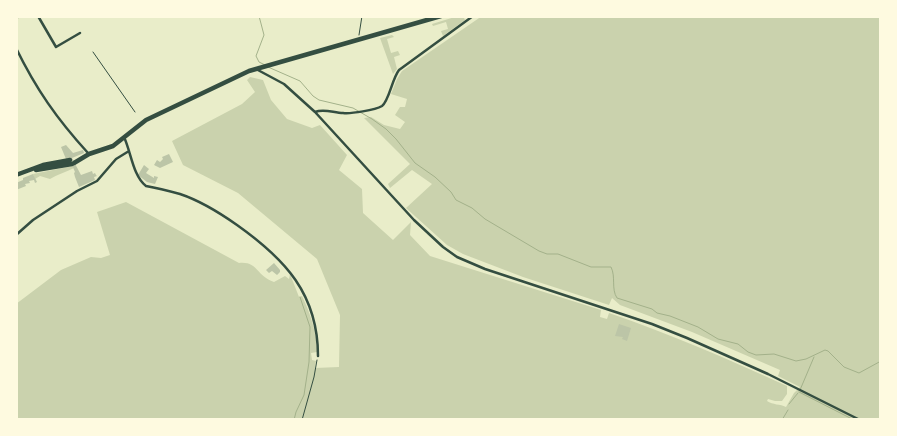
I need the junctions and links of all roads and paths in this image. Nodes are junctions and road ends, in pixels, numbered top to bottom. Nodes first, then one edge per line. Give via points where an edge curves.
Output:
1 (38, 16) edge
2 (362, 16) edge
3 (441, 16) edge
4 (473, 16) edge
5 (80, 33) dead end
6 (359, 39) junction
7 (16, 48) edge
8 (93, 52) dead end
9 (258, 68) junction
10 (135, 112) dead end
11 (315, 112) junction
12 (124, 137) junction
13 (129, 151) junction
14 (89, 154) junction
15 (16, 175) edge
16 (16, 235) edge
17 (318, 356) joint
18 (302, 420) edge
19 (860, 420) edge

1 - 5 street via 56,47
2 - 6 path
3 - 6 main road
4 - 11 street via 399,70 381,106 353,112
6 - 9 main road
7 - 14 street via 46,101
8 - 10 path
9 - 11 street via 284,84
9 - 12 main road via 146,120
11 - 19 street via 414,220 457,257 652,324 724,354
12 - 13 street
12 - 14 main road via 110,148
13 - 16 street via 116,159 97,181 33,220
13 - 17 street via 139,179 146,186 205,204 276,255 295,276 310,310 318,334
14 - 15 main road via 72,162
17 - 18 path

